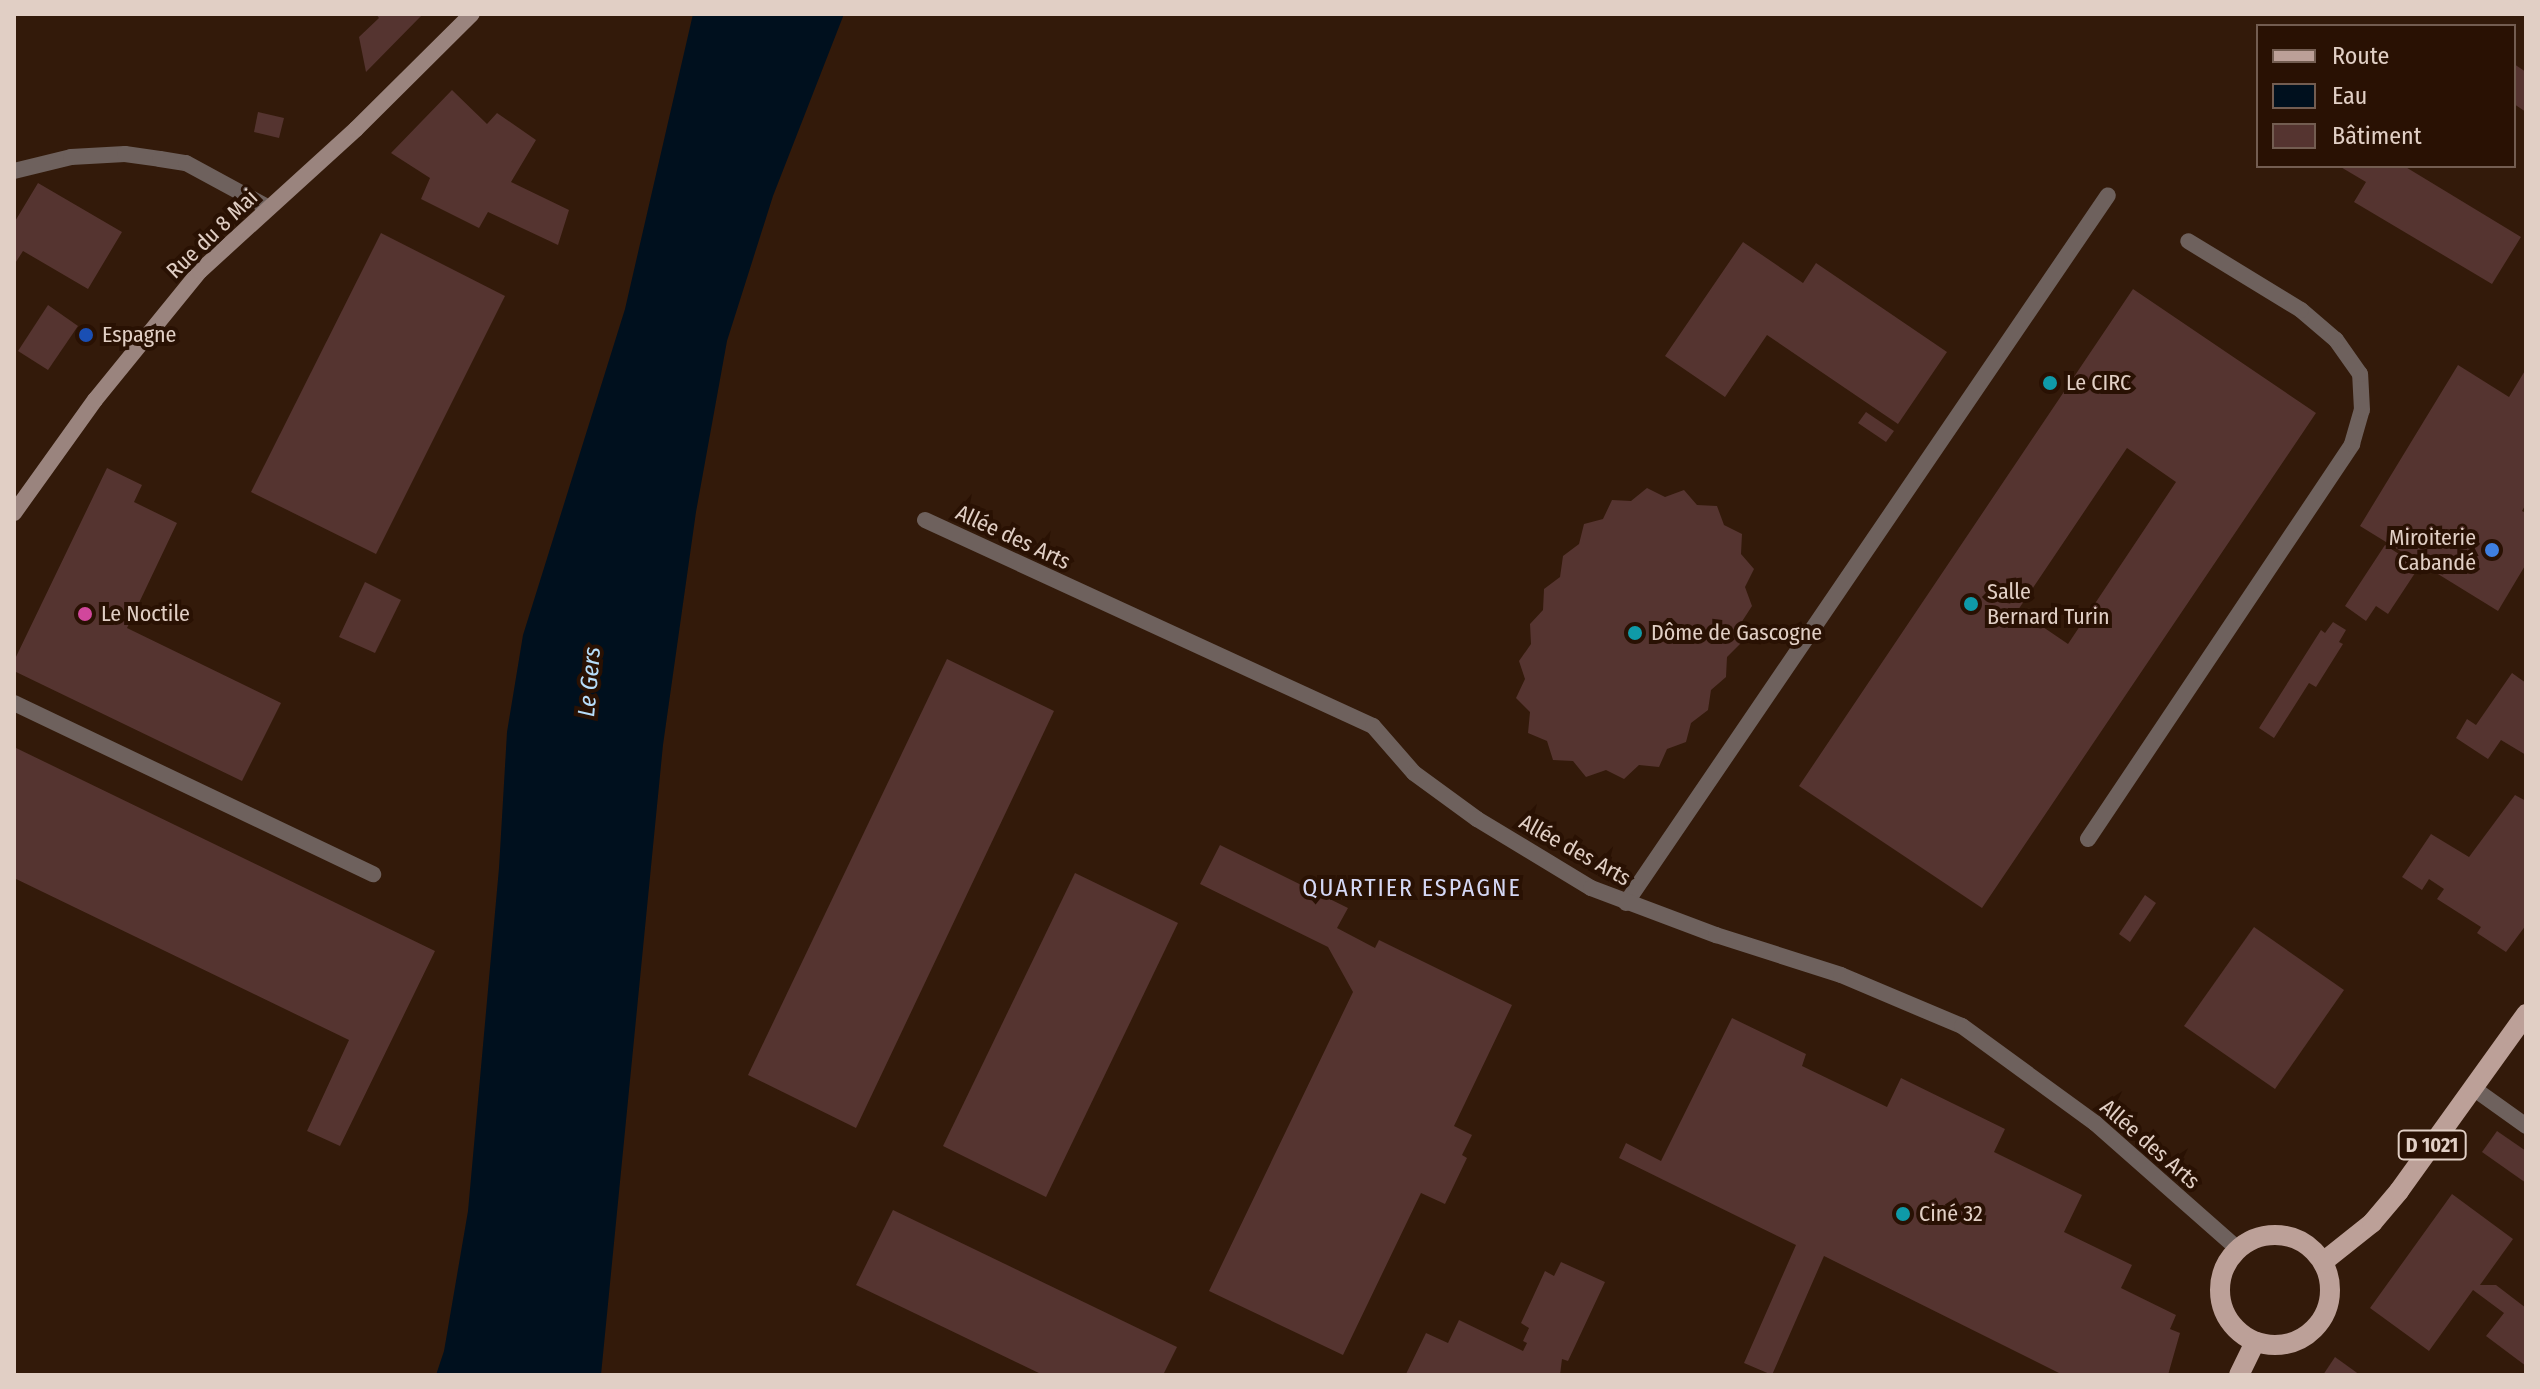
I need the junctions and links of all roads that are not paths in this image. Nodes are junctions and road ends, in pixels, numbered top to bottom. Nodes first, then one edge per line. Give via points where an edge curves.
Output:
1 (472, 14) edge
2 (14, 171) edge
3 (2108, 195) dead end
4 (269, 208) junction
5 (2188, 241) dead end
6 (14, 513) edge
7 (925, 520) dead end
8 (14, 703) edge
9 (2088, 839) dead end
10 (373, 874) dead end
11 (1626, 903) junction
12 (2526, 1014) edge
13 (2473, 1088) junction
14 (2526, 1126) edge
15 (2237, 1248) junction
16 (2323, 1262) junction
17 (2255, 1342) junction
18 (2239, 1375) edge

1 - 4 street, Rue du 8 Mai
2 - 4 street via 71,157 125,154 160,159 186,163
3 - 11 street
4 - 6 street, Rue du 8 Mai via 200,271 95,400
5 - 9 street via 2301,310 2336,340 2360,374 2362,410 2352,444
7 - 11 street, Allée des Arts via 1373,726 1414,773 1477,819 1591,888
8 - 10 street
11 - 15 street, Allée des Arts via 1841,975 1962,1026 2095,1123
12 - 13 main road, D 1021
13 - 14 street
13 - 16 main road, D 1021 via 2372,1223
15 - 16 main road via 2251,1239 2283,1234 2299,1240
15 - 17 main road via 2219,1281 2220,1300 2238,1332
16 - 17 main road via 2330,1295 2317,1326 2288,1344
17 - 18 main road

